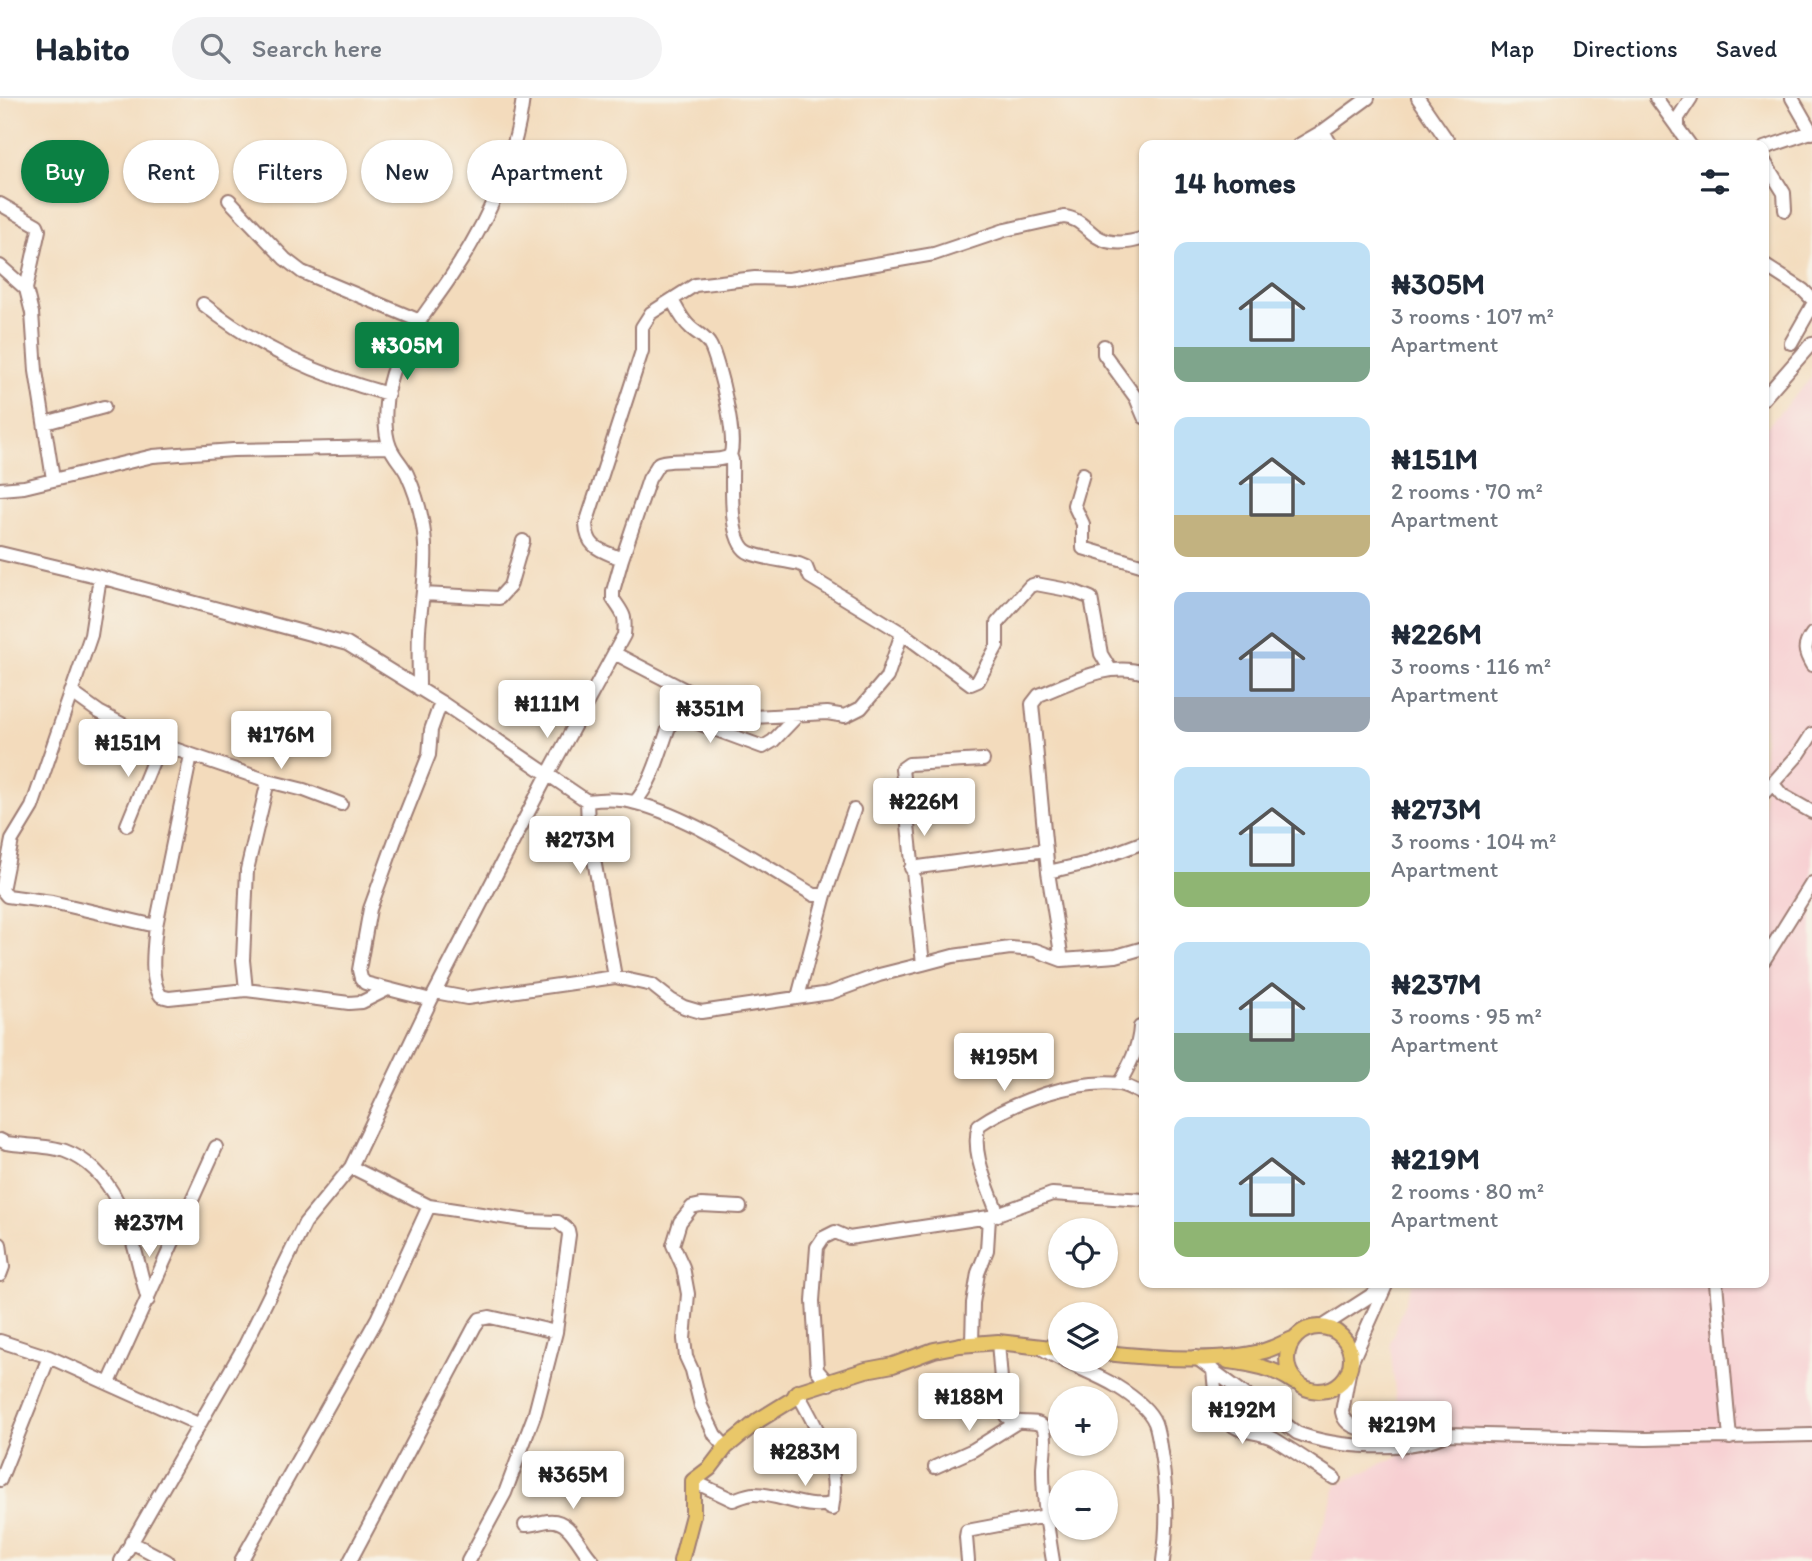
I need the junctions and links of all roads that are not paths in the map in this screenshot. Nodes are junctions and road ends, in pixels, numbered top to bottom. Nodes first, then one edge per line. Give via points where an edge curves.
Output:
1 (523, 98) edge
2 (1368, 98) edge
3 (1418, 98) edge
4 (1656, 98) edge
5 (1691, 98) edge
6 (1792, 98) edge
7 (1678, 129) junction
8 (1323, 131) junction
9 (1812, 132) edge
10 (1308, 140) edge
11 (1328, 140) edge
12 (1447, 140) edge
13 (1686, 140) edge
14 (1769, 146) edge
15 (1769, 169) edge
16 (229, 200) dead end
17 (0, 204) edge
18 (1784, 210) dead end
19 (1139, 240) edge
20 (0, 266) edge
21 (1769, 268) edge
22 (26, 289) junction
23 (1812, 299) edge
24 (672, 300) junction
25 (203, 304) dead end
26 (1812, 306) edge
27 (420, 321) junction
28 (1791, 343) dead end
29 (1812, 343) edge
30 (1104, 346) dead end
31 (1769, 384) edge
32 (1774, 388) junction
33 (1769, 393) edge
34 (388, 394) junction
35 (1139, 405) edge
36 (104, 407) dead end
37 (45, 423) junction
38 (390, 447) junction
39 (730, 455) junction
40 (1083, 474) dead end
41 (53, 479) junction
42 (0, 489) edge
43 (523, 541) dead end
44 (0, 553) edge
45 (622, 559) junction
46 (1139, 565) edge
47 (100, 577) junction
48 (423, 594) junction
49 (901, 633) junction
50 (1812, 634) edge
51 (614, 653) junction
52 (1812, 665) edge
53 (1110, 669) junction
54 (1139, 671) edge
55 (419, 689) junction
56 (71, 692) junction
57 (687, 692) junction
58 (441, 702) junction
59 (676, 715) junction
60 (798, 715) junction
61 (1812, 734) edge
62 (160, 744) junction
63 (191, 755) junction
64 (983, 760) dead end
65 (547, 776) junction
66 (268, 781) junction
67 (1769, 788) edge
68 (1769, 790) edge
69 (587, 802) junction
70 (635, 802) junction
71 (341, 804) dead end
72 (854, 810) dead end
73 (1812, 812) edge
74 (127, 825) dead end
75 (1139, 844) edge
76 (1046, 850) junction
77 (911, 868) junction
78 (1048, 872) junction
79 (1812, 883) edge
80 (825, 895) junction
81 (156, 926) junction
82 (1139, 949) edge
83 (1769, 952) edge
84 (1062, 960) junction
85 (923, 964) junction
86 (615, 977) junction
87 (246, 990) junction
88 (386, 990) junction
89 (433, 996) junction
90 (798, 997) junction
91 (1139, 1043) edge
92 (1118, 1084) junction
93 (1139, 1093) edge
94 (0, 1140) edge
95 (216, 1147) dead end
96 (351, 1167) junction
97 (1139, 1200) edge
98 (429, 1206) junction
99 (740, 1207) dead end
100 (994, 1216) junction
101 (0, 1244) edge
102 (0, 1275) edge
103 (1381, 1288) edge
104 (1385, 1288) edge
105 (1716, 1288) edge
106 (148, 1300) junction
107 (1322, 1327) junction
108 (555, 1332) junction
109 (1295, 1338) junction
110 (0, 1341) edge
111 (998, 1342) junction
112 (972, 1343) junction
113 (1040, 1347) junction
114 (1048, 1348) edge
115 (1118, 1354) edge
116 (49, 1357) junction
117 (1206, 1362) junction
118 (1350, 1368) junction
119 (109, 1383) junction
120 (829, 1384) junction
121 (1297, 1384) junction
122 (797, 1392) junction
123 (1266, 1410) junction
124 (1016, 1423) junction
125 (198, 1424) junction
126 (1264, 1433) junction
127 (1447, 1434) junction
128 (1812, 1435) edge
129 (1730, 1438) junction
130 (726, 1447) junction
131 (935, 1467) dead end
132 (1334, 1478) dead end
133 (0, 1480) edge
134 (694, 1481) junction
135 (1046, 1516) junction
136 (525, 1525) dead end
137 (131, 1542) junction
138 (121, 1561) edge
139 (167, 1561) edge
140 (241, 1561) edge
141 (351, 1561) edge
142 (468, 1561) edge
143 (593, 1561) edge
144 (681, 1561) edge
145 (968, 1561) edge
146 (1053, 1561) edge
147 (1163, 1561) edge

1 - 27 street via 498,194
2 - 8 street
3 - 12 street
4 - 7 street
5 - 7 street via 1678,118
6 - 9 street
7 - 13 street
8 - 10 street
8 - 11 street
9 - 14 street
15 - 18 street via 1784,193
16 - 27 street via 302,272
17 - 22 street via 39,230
19 - 24 street via 1105,241 1073,218 1064,217 1005,230 934,254 789,279 695,285
20 - 22 street
21 - 23 street
22 - 37 street
24 - 39 street via 688,325 709,342 715,356 733,435
24 - 45 street via 651,313 642,327 642,351 586,524 591,543
25 - 34 street via 245,335 297,364
26 - 28 street
27 - 34 street via 395,365
29 - 32 street
30 - 35 street via 1104,354
31 - 32 street
32 - 33 street
34 - 38 street
36 - 37 street
37 - 41 street
38 - 41 street via 153,456
38 - 48 street via 407,473 421,515 426,547
39 - 45 street via 659,463 649,479
39 - 49 street via 734,529 740,545 748,553 806,567 810,577
40 - 46 street via 1074,505 1083,524 1083,548
41 - 42 street
43 - 48 street via 510,586 499,598
44 - 47 street
45 - 51 street via 613,600 623,611 624,635
47 - 55 street via 347,644
47 - 56 street via 91,635
48 - 55 street
49 - 53 street via 974,683 997,646 995,626 1026,589 1036,584 1091,598 1101,654
49 - 60 street via 887,677 861,708 845,716
50 - 52 street via 1804,651
51 - 57 street
51 - 65 street
53 - 54 street
53 - 76 street via 1039,695 1032,704
55 - 58 street
56 - 62 street
56 - 81 street via 32,807 12,840 2,890 7,896
57 - 59 street
57 - 60 street via 753,718
58 - 65 street
58 - 88 street via 431,730 429,755 370,909 360,978
59 - 60 street via 763,747
59 - 70 street
61 - 67 street
62 - 63 street
62 - 74 street
63 - 66 street
63 - 81 street
64 - 77 street via 909,764 902,769
65 - 69 street
65 - 89 street
66 - 71 street
66 - 87 street via 247,870
68 - 73 street
69 - 70 street
69 - 86 street
70 - 80 street via 686,822 814,895
72 - 80 street
75 - 78 street
76 - 77 street
76 - 78 street
77 - 85 street
78 - 84 street
79 - 83 street
80 - 90 street
81 - 87 street via 153,953 161,996
82 - 84 street
84 - 85 street via 1035,950 1010,948
85 - 90 street via 830,993
86 - 89 street via 494,996
86 - 90 street via 644,981 684,1007 701,1012
87 - 88 street via 349,1003
88 - 89 street
89 - 96 street
91 - 92 street
92 - 93 street
92 - 100 street via 1047,1094 979,1125 978,1153
94 - 106 street via 62,1150 95,1170 120,1206
95 - 106 street
96 - 98 street
96 - 125 street via 305,1223 245,1345
97 - 100 street via 1052,1194
98 - 108 street via 564,1225 569,1235
98 - 140 street via 377,1320
99 - 130 street via 692,1207 680,1222 673,1245 688,1294 686,1357 701,1406
100 - 112 street via 975,1287
100 - 120 street via 849,1238 835,1232 823,1238 817,1247 813,1301 817,1370
101 - 102 street
103 - 107 street
104 - 118 street
105 - 129 street
106 - 119 street
107 - 109 main road
107 - 118 main road via 1347,1343
108 - 141 street via 490,1317 480,1320
108 - 142 street via 535,1413 505,1493
109 - 117 main road via 1265,1351
109 - 121 main road via 1287,1366
110 - 116 street
111 - 112 main road
111 - 113 main road
111 - 124 street via 1003,1404 1006,1416
112 - 120 main road via 934,1350
113 - 114 main road
113 - 147 street via 1117,1387 1154,1421 1167,1497
115 - 117 main road
116 - 119 street
116 - 133 street
117 - 121 main road via 1258,1366
117 - 123 street
117 - 126 street via 1224,1416 1241,1429
118 - 121 main road via 1326,1391
118 - 127 street via 1342,1412 1347,1424 1364,1430 1430,1428
119 - 125 street
120 - 122 main road
122 - 130 main road
122 - 134 street via 827,1449 834,1474 832,1508 831,1504 803,1505 753,1494 733,1500
123 - 126 street
123 - 127 street via 1297,1433 1333,1442 1399,1445 1430,1442
124 - 131 street
124 - 135 street via 1036,1423 1045,1432
125 - 137 street
126 - 132 street
127 - 129 street
128 - 129 street
130 - 134 main road
134 - 144 main road via 693,1515
135 - 145 street via 967,1531
135 - 146 street
136 - 143 street via 559,1522 573,1532
137 - 138 street
137 - 139 street

